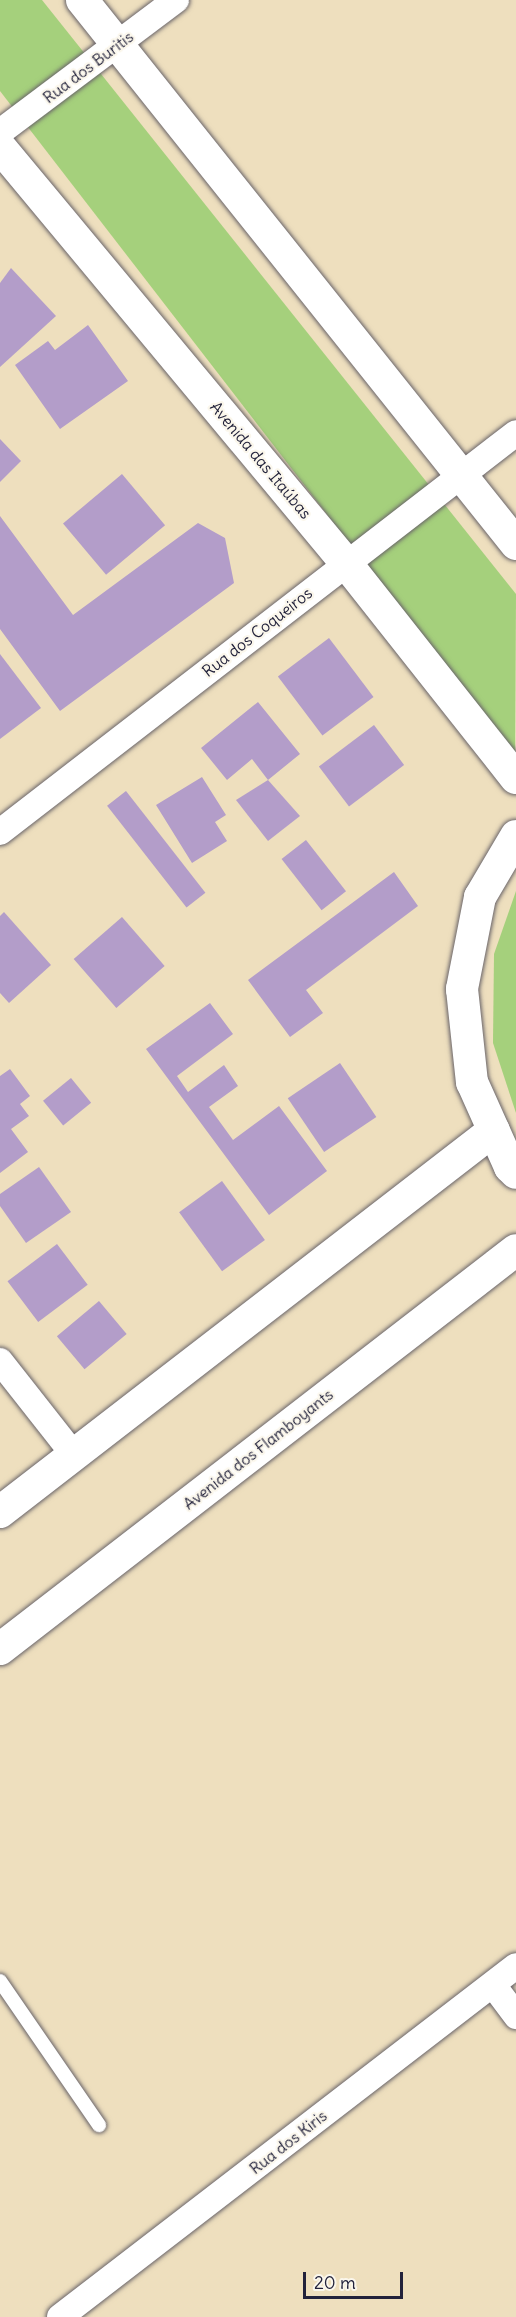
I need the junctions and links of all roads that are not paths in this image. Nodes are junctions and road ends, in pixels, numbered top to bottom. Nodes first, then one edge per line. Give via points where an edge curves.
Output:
1 (81, 0) edge
2 (176, 0) edge
3 (117, 46) junction
4 (0, 132) edge
5 (0, 147) edge
6 (516, 433) edge
7 (461, 475) junction
8 (516, 544) edge
9 (346, 563) junction
10 (516, 778) edge
11 (0, 832) edge
12 (516, 836) edge
13 (494, 1130) junction
14 (516, 1173) edge
15 (516, 1250) edge
16 (0, 1361) edge
17 (74, 1455) junction
18 (0, 1512) edge
19 (0, 1649) edge
20 (516, 1966) edge
21 (0, 1981) edge
22 (493, 1985) junction
23 (516, 2016) edge
24 (99, 2125) dead end
25 (60, 2317) edge

1 - 3 street
2 - 3 street, Rua dos Buritis
3 - 4 street, Rua dos Buritis
3 - 7 street
5 - 9 street, Avenida das Itaúbas
6 - 7 street, Rua dos Coqueiros
7 - 8 street
7 - 9 street, Rua dos Coqueiros
9 - 10 street, Avenida das Itaúbas
9 - 11 street, Rua dos Coqueiros
12 - 13 street via 480,897 462,989 472,1082
13 - 14 street
13 - 17 street
15 - 19 street, Avenida dos Flamboyants
16 - 17 street
17 - 18 street
20 - 22 street, Rua dos Kiris
21 - 24 lane
22 - 23 street
22 - 25 street, Rua dos Kiris

